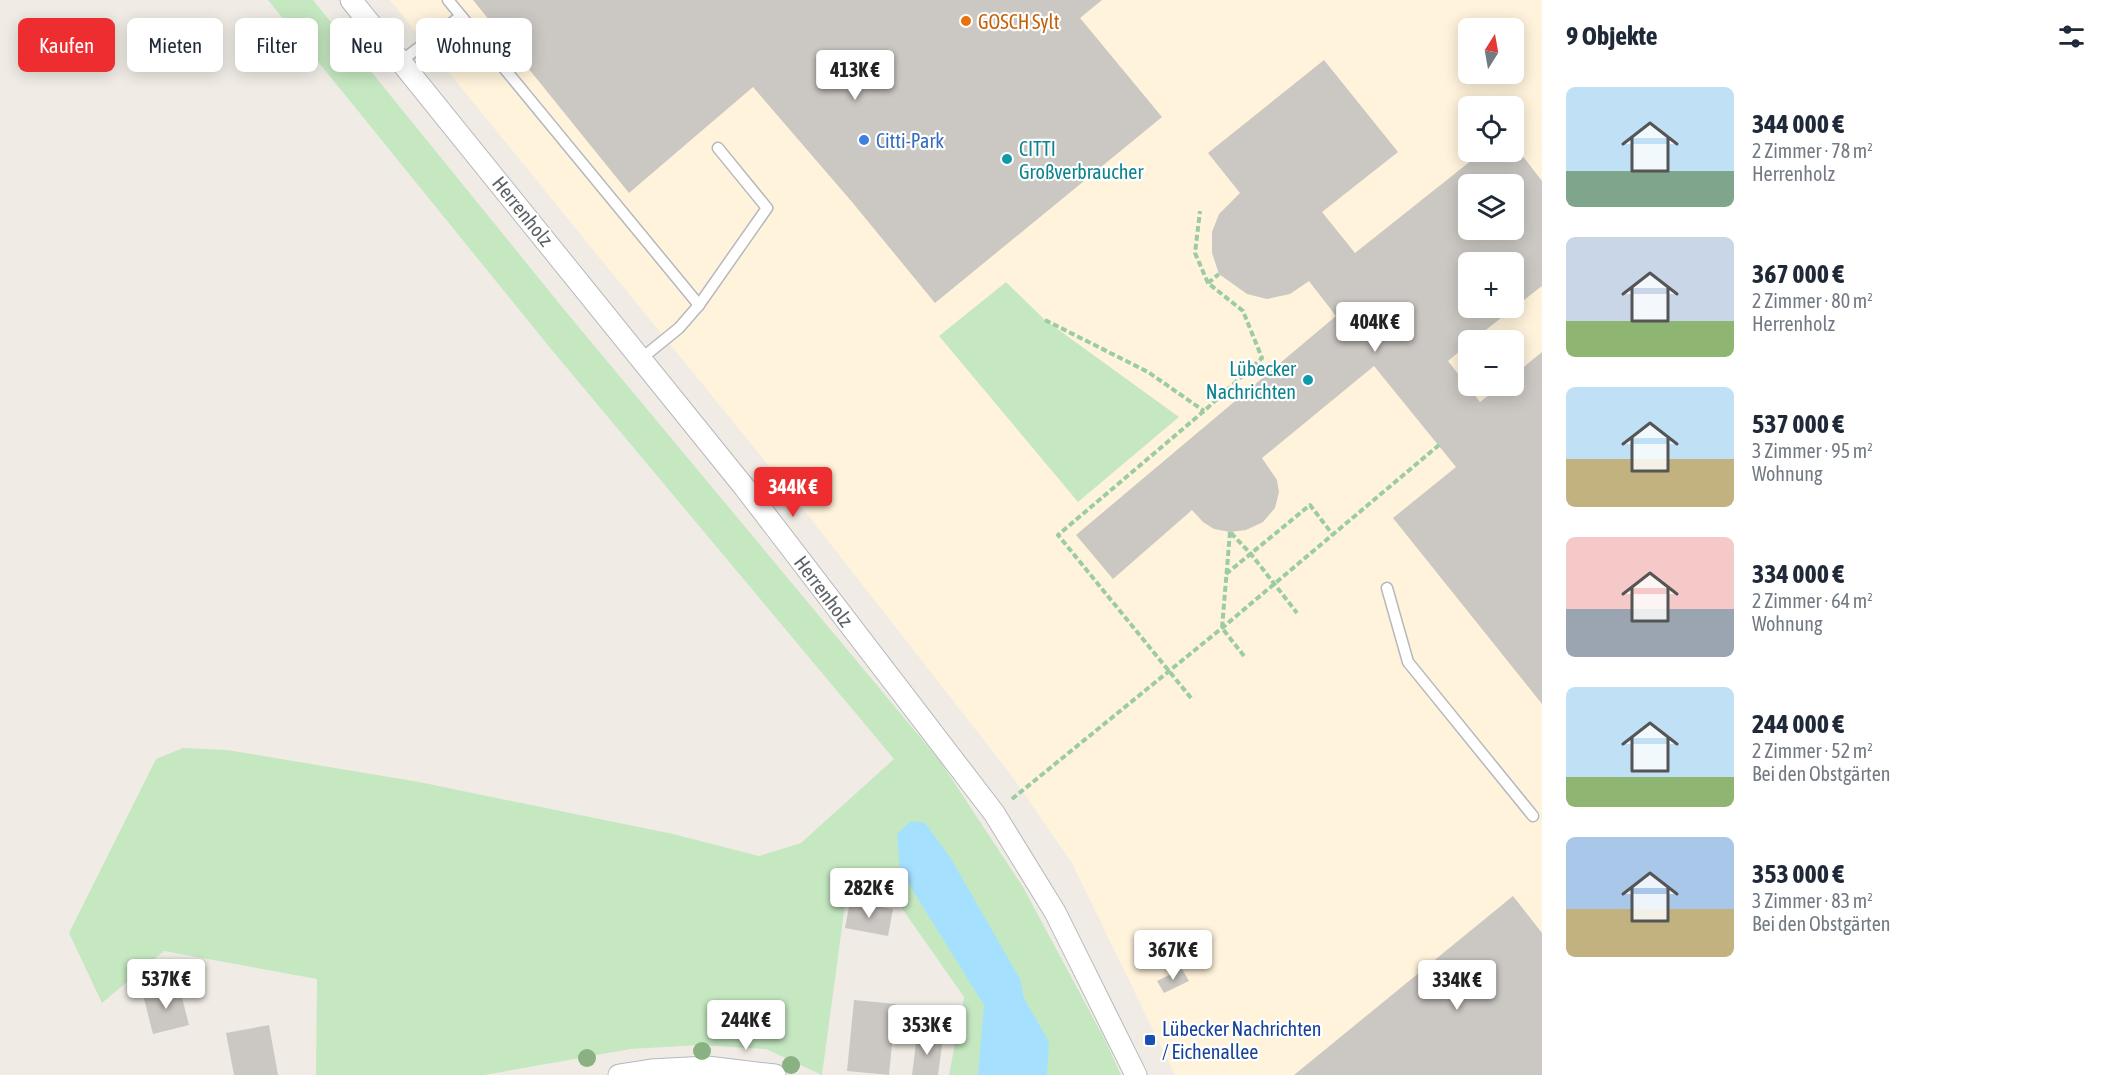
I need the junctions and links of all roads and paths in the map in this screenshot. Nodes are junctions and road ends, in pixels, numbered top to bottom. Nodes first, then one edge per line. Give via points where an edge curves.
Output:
1 (351, 0) edge
2 (448, 0) edge
3 (461, 16) junction
4 (366, 18) edge
5 (404, 59) edge
6 (404, 65) edge
7 (718, 148) dead end
8 (1200, 211) dead end
9 (1219, 274) dead end
10 (1208, 283) junction
11 (699, 305) junction
12 (1045, 320) dead end
13 (642, 358) junction
14 (1204, 411) junction
15 (1439, 445) dead end
16 (1333, 535) junction
17 (1251, 554) junction
18 (1226, 574) junction
19 (1274, 584) junction
20 (1387, 588) dead end
21 (1297, 613) dead end
22 (1222, 628) junction
23 (1244, 656) dead end
24 (1170, 671) junction
25 (1191, 698) dead end
26 (994, 813) junction
27 (1533, 816) dead end
28 (620, 1075) edge
29 (775, 1075) edge
30 (1136, 1075) edge

1 - 4 street, Herrenholz
2 - 3 lane
3 - 5 lane
3 - 11 lane
6 - 13 street, Herrenholz
7 - 11 lane via 767,208
8 - 10 path via 1195,253
9 - 10 path
10 - 14 path via 1244,311 1262,358
11 - 13 lane
12 - 14 path via 1148,372
13 - 26 street, Herrenholz
14 - 24 path via 1058,535
15 - 16 path
16 - 17 path via 1310,506
16 - 19 path
17 - 18 path
17 - 18 path via 1230,532
17 - 19 path
18 - 22 path
19 - 21 path
19 - 22 path
20 - 27 lane via 1408,662
22 - 23 path
22 - 24 path
24 - 25 path
24 - 26 path
26 - 30 street, Herrenholz via 1055,912
28 - 29 street via 707,1067

